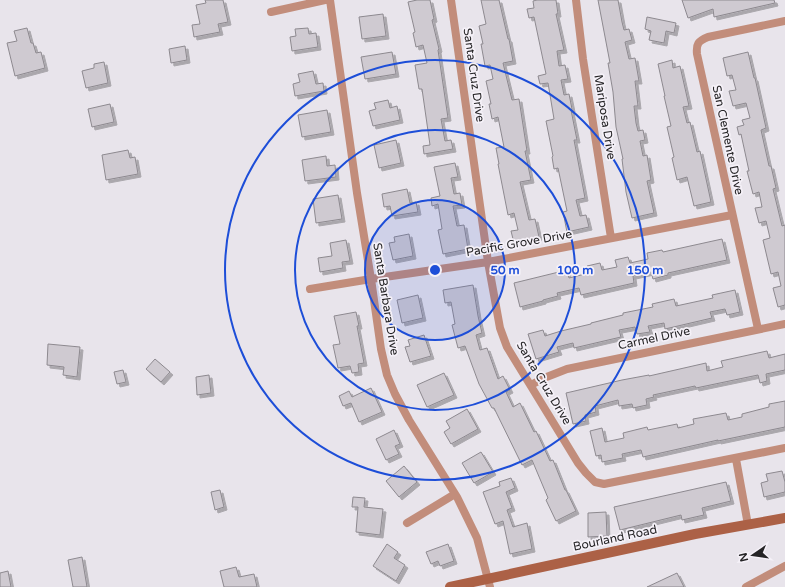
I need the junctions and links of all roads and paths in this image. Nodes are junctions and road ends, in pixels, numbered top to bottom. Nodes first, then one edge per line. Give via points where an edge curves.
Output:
1 (325, 0) edge
2 (330, 0) edge
3 (451, 0) edge
4 (576, 0) edge
5 (271, 12) dead end
6 (785, 21) edge
7 (732, 214) junction
8 (612, 238) junction
9 (488, 262) junction
10 (371, 279) junction
11 (310, 289) dead end
12 (785, 324) edge
13 (758, 330) junction
14 (531, 385) junction
15 (785, 448) edge
16 (736, 459) junction
17 (455, 494) junction
18 (785, 518) edge
19 (407, 523) dead end
20 (748, 525) junction
21 (785, 566) edge
22 (489, 583) edge
23 (450, 587) edge
24 (746, 587) edge

1 - 5 street
2 - 10 street, Santa Barbara Drive
3 - 9 street, Santa Cruz Drive
4 - 8 street, Mariposa Drive
6 - 7 street, San Clemente Drive via 708,37 696,46
7 - 8 street, Pacific Grove Drive
7 - 13 street, San Clemente Drive
8 - 9 street, Pacific Grove Drive
9 - 10 street, Pacific Grove Drive
9 - 14 street, Santa Cruz Drive via 500,328 507,347
10 - 11 street, Pacific Grove Drive
10 - 17 street, Santa Barbara Drive via 386,375 409,420
12 - 13 street, Carmel Drive
13 - 14 street, Carmel Drive via 567,369
14 - 16 street, Santa Cruz Drive via 578,463 594,482 604,484
15 - 16 street, Santa Cruz Drive
16 - 20 street
17 - 19 street
17 - 22 street, Santa Barbara Drive via 477,538
18 - 20 main road, Bourland Road
20 - 22 main road, Bourland Road via 695,534
21 - 24 street
22 - 23 main road, Bourland Road

